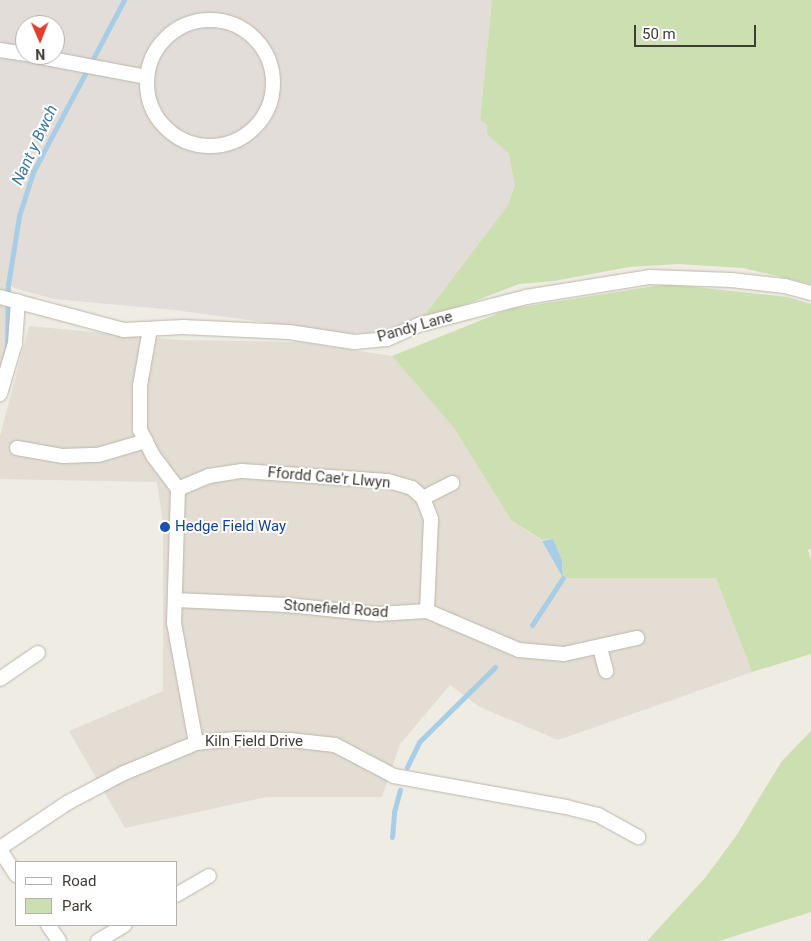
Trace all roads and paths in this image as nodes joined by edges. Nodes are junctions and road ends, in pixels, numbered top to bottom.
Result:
1 (0, 50) edge
2 (15, 52) edge
3 (65, 62) edge
4 (146, 77) junction
5 (811, 293) edge
6 (0, 298) edge
7 (18, 301) junction
8 (150, 329) junction
9 (0, 394) edge
10 (146, 441) junction
11 (17, 448) dead end
12 (452, 483) dead end
13 (178, 488) junction
14 (423, 498) junction
15 (175, 600) junction
16 (427, 611) junction
17 (636, 638) dead end
18 (600, 648) junction
19 (38, 653) dead end
20 (606, 671) dead end
21 (0, 679) edge
22 (196, 742) junction
23 (638, 838) dead end
24 (0, 849) edge
25 (15, 873) edge
26 (208, 876) dead end
27 (178, 894) edge
28 (49, 926) edge
29 (124, 926) edge
30 (59, 941) edge
31 (98, 941) edge

1 - 2 street
3 - 4 street
4 - 4 street
5 - 8 street, Pandy Lane
6 - 7 street, Pandy Lane
7 - 8 street, Pandy Lane
7 - 9 street
8 - 10 street
10 - 11 street
10 - 13 street
12 - 14 street
13 - 14 street, Ffordd Cae'r Llwyn
13 - 15 street
14 - 16 street
15 - 16 street, Stonefield Road
15 - 22 street
16 - 18 street, Stonefield Road
17 - 18 street, Stonefield Road
18 - 20 street
19 - 21 street
22 - 23 street, Kiln Field Drive
22 - 24 street, Kiln Field Drive
24 - 25 street
26 - 27 street
28 - 30 street
29 - 31 street

